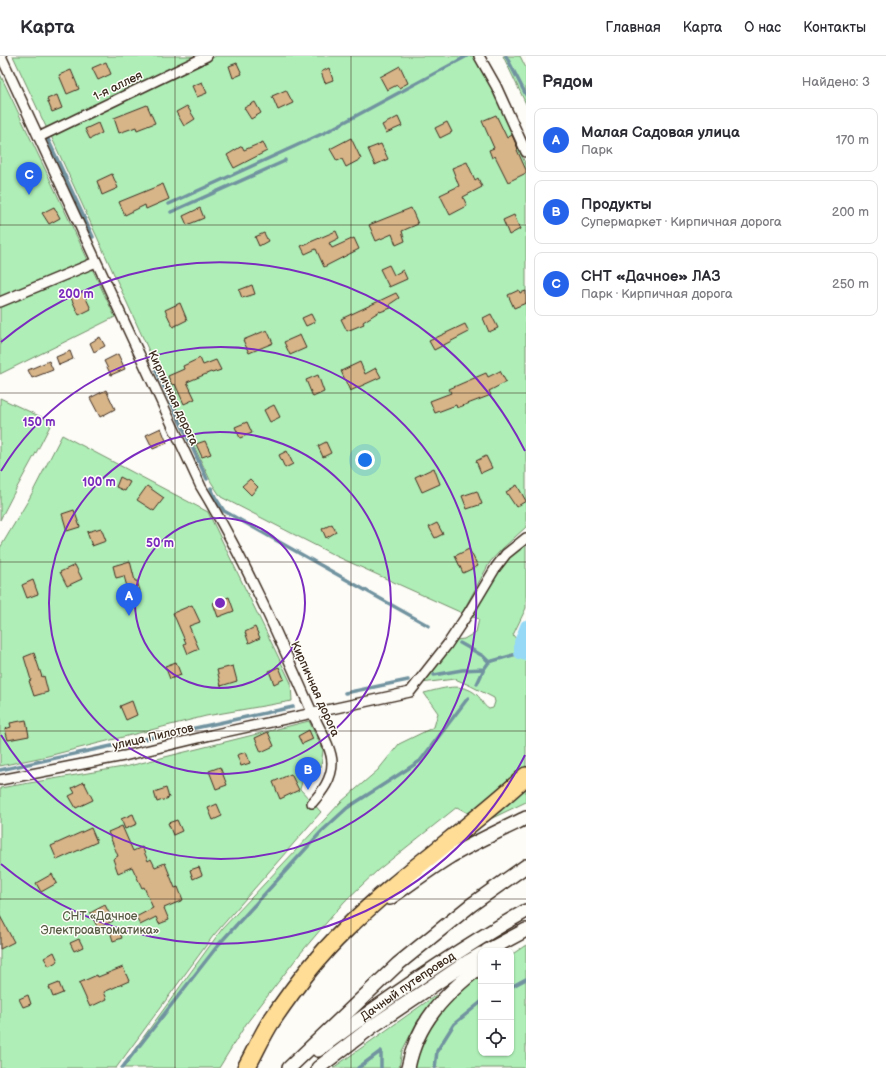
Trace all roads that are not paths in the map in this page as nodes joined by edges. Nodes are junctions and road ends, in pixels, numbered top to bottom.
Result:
1 (1, 56) edge
2 (207, 56) edge
3 (479, 56) edge
4 (39, 137) junction
5 (526, 152) edge
6 (96, 262) junction
7 (0, 302) edge
8 (526, 538) edge
9 (312, 713) junction
10 (526, 776) edge
11 (0, 780) edge
12 (312, 803) dead end
13 (526, 818) edge
14 (526, 866) edge
15 (526, 911) edge
16 (344, 931) junction
17 (524, 931) edge
18 (493, 948) edge
19 (504, 948) edge
20 (478, 956) edge
21 (478, 969) edge
22 (246, 1068) edge
23 (289, 1068) edge
24 (295, 1068) edge
25 (318, 1068) edge
26 (408, 1068) edge

1 - 4 street, Кирпичная дорога
2 - 4 street, 1-я аллея
3 - 5 street
4 - 6 street, Кирпичная дорога
6 - 7 street
6 - 9 street, Кирпичная дорога
8 - 9 street, улица Пилотов
9 - 11 street, улица Пилотов
9 - 12 street, Кирпичная дорога
10 - 16 highway
13 - 16 main road
14 - 23 main road
15 - 24 main road, Дачный путепровод
16 - 22 highway
17 - 18 main road
17 - 19 main road
20 - 25 main road, Дачный путепровод
21 - 26 main road

